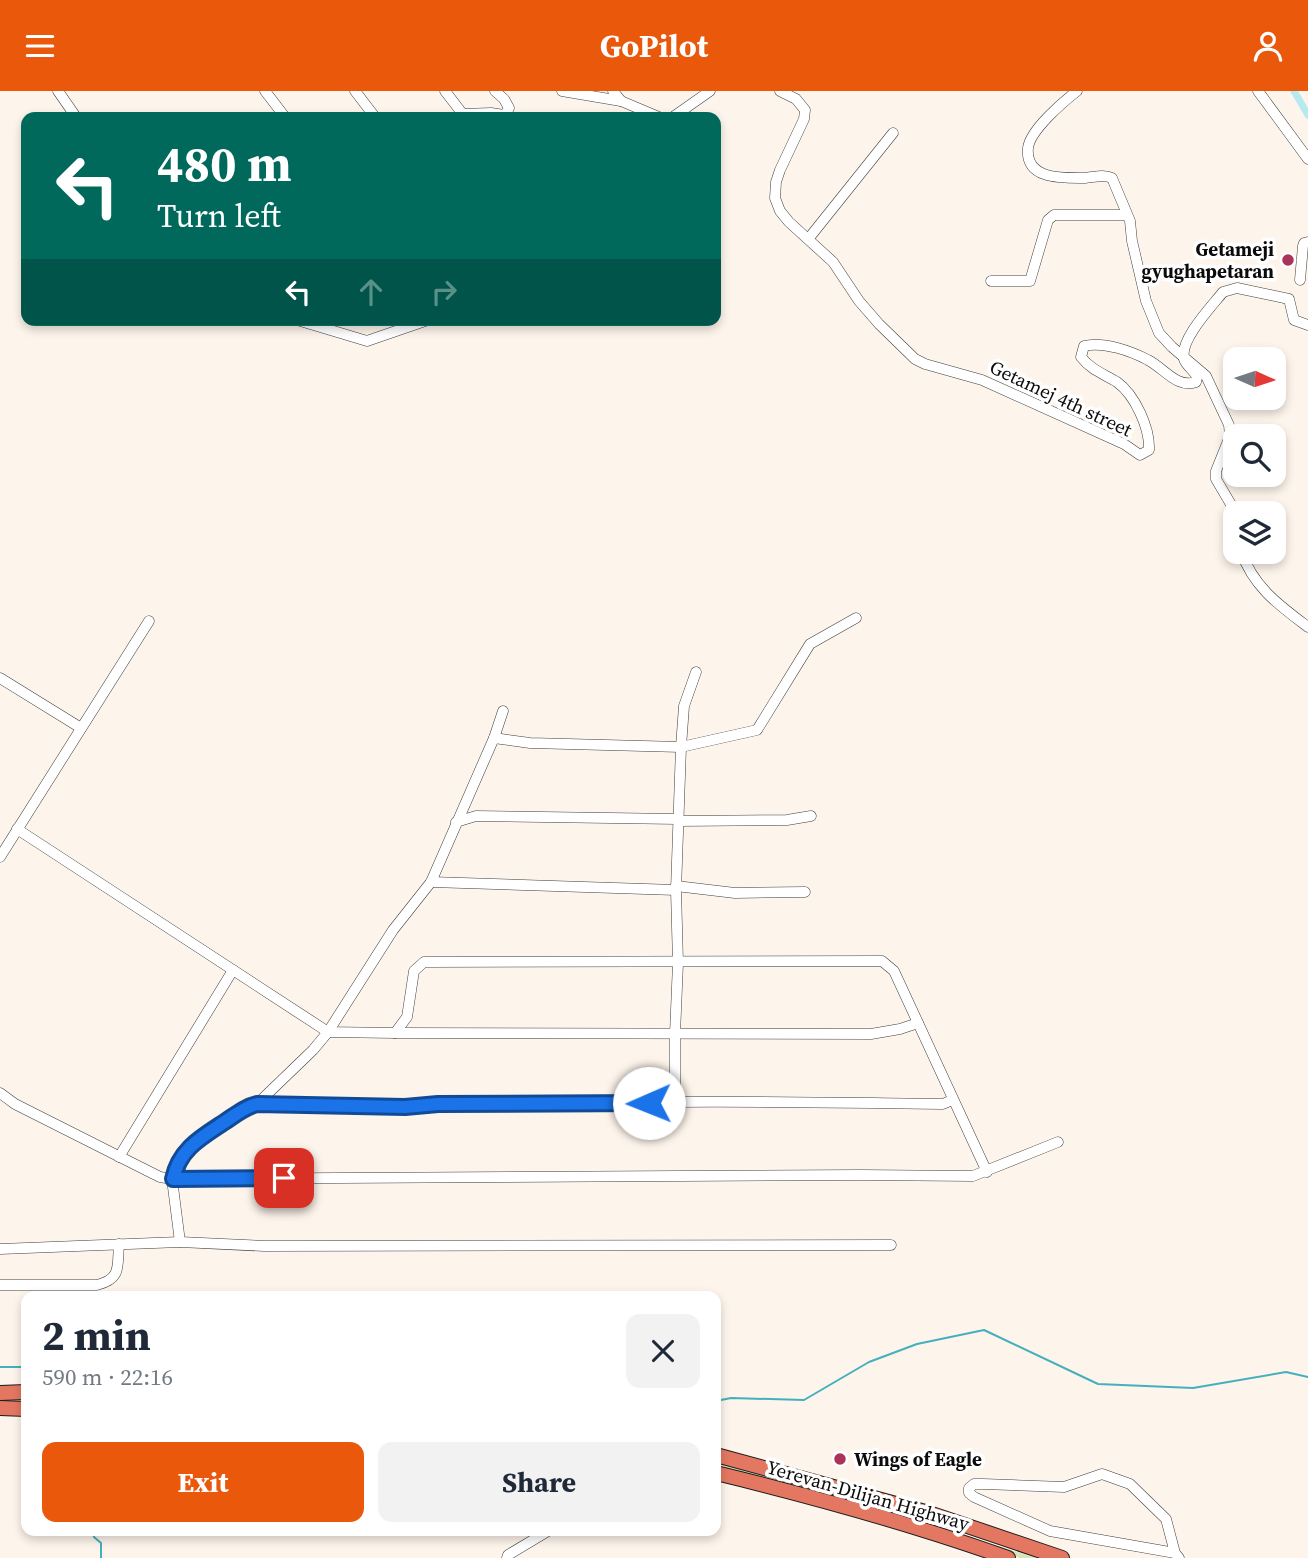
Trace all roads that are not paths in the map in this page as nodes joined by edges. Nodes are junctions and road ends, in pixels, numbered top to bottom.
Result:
1 (58, 91) edge
2 (265, 91) edge
3 (355, 91) edge
4 (445, 91) edge
5 (495, 91) edge
6 (562, 91) edge
7 (613, 91) edge
8 (710, 91) edge
9 (780, 91) edge
10 (1077, 91) edge
11 (1258, 91) edge
12 (621, 101) junction
13 (73, 112) edge
14 (281, 112) edge
15 (371, 112) edge
16 (461, 112) edge
17 (506, 112) edge
18 (647, 112) edge
19 (680, 112) edge
20 (893, 133) dead end
21 (1308, 159) edge
22 (1127, 215) junction
23 (808, 238) junction
24 (1308, 242) edge
25 (1300, 280) dead end
26 (991, 281) dead end
27 (1308, 325) edge
28 (317, 326) edge
29 (411, 326) edge
30 (1183, 357) junction
31 (1229, 501) edge
32 (1248, 564) edge
33 (856, 618) dead end
34 (149, 621) dead end
35 (1308, 627) edge
36 (696, 671) dead end
37 (0, 678) edge
38 (503, 711) dead end
39 (81, 728) junction
40 (494, 738) junction
41 (681, 747) junction
42 (811, 816) dead end
43 (678, 820) junction
44 (456, 823) junction
45 (17, 829) junction
46 (0, 857) edge
47 (431, 882) junction
48 (676, 888) junction
49 (805, 893) dead end
50 (678, 963) junction
51 (233, 969) junction
52 (918, 1023) junction
53 (328, 1032) junction
54 (395, 1033) junction
55 (674, 1034) junction
56 (0, 1093) edge
57 (952, 1100) junction
58 (675, 1102) junction
59 (257, 1104) junction
60 (1058, 1142) dead end
61 (120, 1157) junction
62 (987, 1172) junction
63 (173, 1179) junction
64 (180, 1242) junction
65 (119, 1244) junction
66 (891, 1245) dead end
67 (0, 1249) edge
68 (0, 1285) edge
69 (21, 1392) edge
70 (0, 1393) edge
71 (0, 1408) edge
72 (21, 1409) edge
73 (721, 1456) edge
74 (721, 1474) edge
75 (540, 1536) edge
76 (1177, 1555) edge
77 (507, 1558) edge
78 (1008, 1558) edge
79 (1062, 1558) edge

1 - 13 street
2 - 14 street
3 - 15 street
4 - 16 street
5 - 17 street
6 - 12 street
7 - 12 street
8 - 19 street
9 - 23 street, Getamej 4th street
10 - 22 street
11 - 21 street
12 - 18 street
20 - 23 street
22 - 26 street
22 - 30 street
23 - 30 street, Getamej 4th street
24 - 25 street
27 - 30 street
28 - 29 street
30 - 31 street
32 - 35 street
33 - 41 street
34 - 39 street
36 - 41 street
37 - 39 street
38 - 40 street
39 - 45 street
40 - 41 street
40 - 44 street
41 - 43 street
42 - 43 street
43 - 44 street
43 - 48 street
44 - 47 street
45 - 46 street
45 - 51 street
47 - 48 street
47 - 53 street
48 - 49 street
48 - 50 street
50 - 52 street
50 - 54 street
50 - 55 street
51 - 53 street
51 - 61 street
52 - 55 street
52 - 57 street
53 - 54 street
53 - 59 street
54 - 55 street
55 - 58 street
56 - 61 street
57 - 58 street
57 - 62 street
58 - 59 street
59 - 63 street
60 - 62 street
61 - 63 street
62 - 63 street
63 - 64 street
64 - 65 street
64 - 66 street
65 - 67 street
65 - 68 street
69 - 70 highway
71 - 72 highway
73 - 79 highway, Yerevan-Dilijan Highway
74 - 78 highway, Yerevan-Dilijan Highway
75 - 77 street
76 - 76 street

